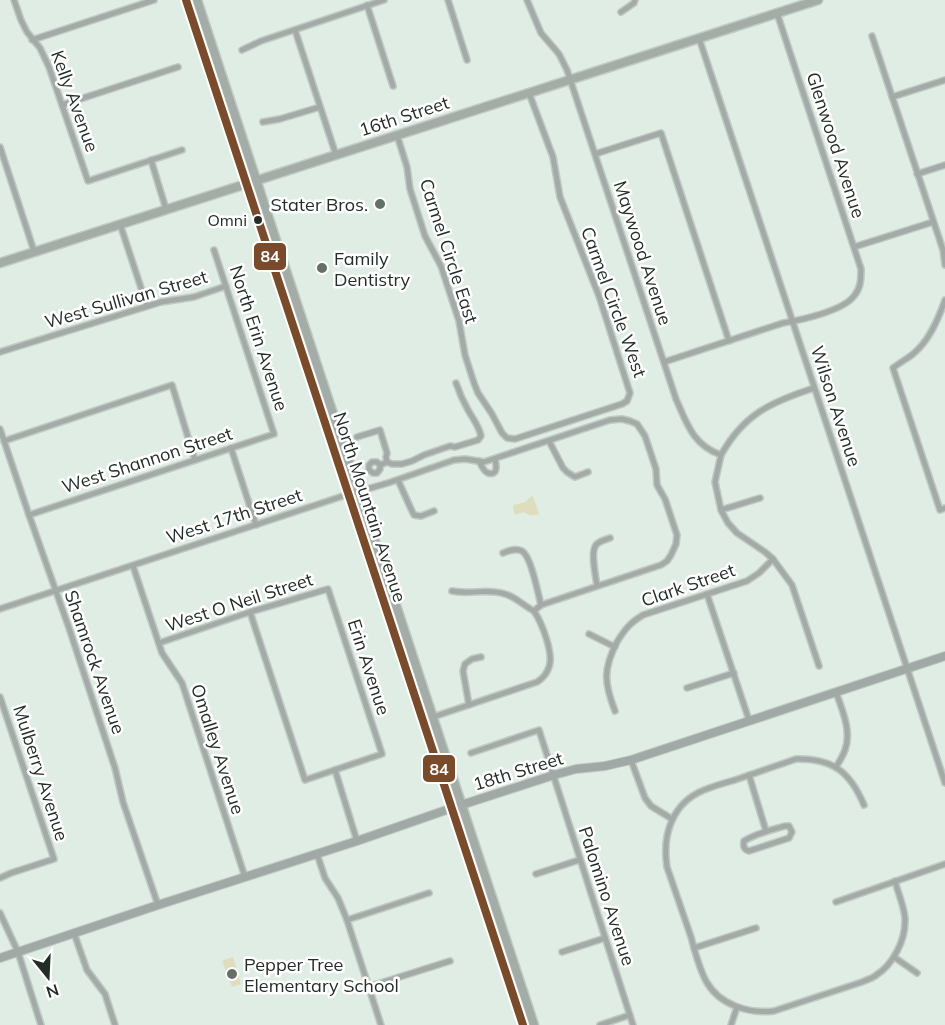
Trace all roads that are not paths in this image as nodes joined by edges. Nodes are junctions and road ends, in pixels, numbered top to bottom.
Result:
1 (14, 0) edge
2 (154, 0) edge
3 (186, 0) edge
4 (197, 0) edge
5 (384, 0) edge
6 (448, 0) edge
7 (527, 0) edge
8 (635, 0) edge
9 (818, 0) edge
10 (367, 5) junction
11 (621, 12) dead end
12 (777, 13) junction
13 (295, 30) junction
14 (872, 36) dead end
15 (699, 38) junction
16 (32, 40) junction
17 (243, 50) dead end
18 (467, 60) dead end
19 (178, 67) dead end
20 (570, 80) junction
21 (945, 80) edge
22 (393, 86) dead end
23 (530, 93) junction
24 (892, 97) junction
25 (62, 105) junction
26 (320, 107) junction
27 (263, 122) dead end
28 (397, 135) junction
29 (0, 147) edge
30 (182, 150) dead end
31 (595, 154) junction
32 (336, 155) junction
33 (151, 160) junction
34 (945, 165) edge
35 (917, 174) junction
36 (256, 180) junction
37 (246, 183) junction
38 (166, 209) junction
39 (933, 222) junction
40 (120, 224) junction
41 (854, 247) junction
42 (214, 250) dead end
43 (944, 250) edge
44 (34, 252) junction
45 (0, 262) edge
46 (945, 265) edge
47 (226, 286) junction
48 (945, 300) edge
49 (147, 306) junction
50 (793, 322) junction
51 (729, 341) junction
52 (311, 345) junction
53 (301, 347) junction
54 (0, 352) edge
55 (664, 363) junction
56 (456, 383) dead end
57 (814, 388) junction
58 (0, 429) edge
59 (274, 434) joint
60 (357, 437) dead end
61 (507, 438) joint
62 (4, 441) junction
63 (549, 441) junction
64 (231, 448) junction
65 (721, 455) junction
66 (495, 459) junction
67 (195, 460) junction
68 (479, 461) junction
69 (387, 462) junction
70 (380, 465) junction
71 (588, 472) dead end
72 (375, 473) junction
73 (398, 480) junction
74 (378, 486) junction
75 (358, 492) junction
76 (349, 495) junction
77 (760, 498) dead end
78 (942, 509) edge
79 (721, 510) junction
80 (434, 511) dead end
81 (28, 515) junction
82 (256, 525) junction
83 (610, 538) dead end
84 (503, 553) dead end
85 (773, 559) junction
86 (133, 566) junction
87 (597, 586) junction
88 (328, 589) joint
89 (55, 591) junction
90 (452, 591) dead end
91 (707, 594) junction
92 (541, 605) junction
93 (0, 609) edge
94 (534, 611) junction
95 (250, 612) junction
96 (589, 634) dead end
97 (159, 643) junction
98 (615, 647) junction
99 (945, 656) edge
100 (481, 657) dead end
101 (819, 666) dead end
102 (907, 669) junction
103 (734, 673) junction
104 (687, 688) dead end
105 (836, 693) junction
106 (0, 697) edge
107 (469, 705) junction
108 (615, 711) dead end
109 (433, 717) junction
110 (749, 720) junction
111 (471, 753) dead end
112 (631, 760) junction
113 (836, 767) junction
114 (335, 770) junction
115 (554, 775) junction
116 (749, 775) junction
117 (945, 783) edge
118 (461, 805) junction
119 (864, 806) dead end
120 (452, 808) junction
121 (672, 819) junction
122 (766, 831) junction
123 (357, 841) junction
124 (317, 854) junction
125 (579, 860) junction
126 (945, 864) edge
127 (536, 874) dead end
128 (245, 877) junction
129 (0, 879) edge
130 (895, 881) junction
131 (429, 893) dead end
132 (836, 902) dead end
133 (158, 905) junction
134 (0, 914) edge
135 (347, 920) junction
136 (756, 928) dead end
137 (74, 933) junction
138 (605, 938) junction
139 (694, 948) junction
140 (18, 952) junction
141 (562, 952) dead end
142 (894, 957) junction
143 (0, 958) edge
144 (450, 960) dead end
145 (917, 973) dead end
146 (368, 987) junction
147 (737, 1007) junction
148 (630, 1015) junction
149 (41, 1025) edge
150 (115, 1025) edge
151 (381, 1025) edge
152 (523, 1025) edge
153 (534, 1025) edge
154 (600, 1025) edge
155 (633, 1025) edge
156 (730, 1025) edge

1 - 16 street, Kelly Avenue
2 - 16 street
3 - 37 main road, North Mountain Avenue
4 - 36 main road, North Mountain Avenue
5 - 10 street
6 - 18 street
7 - 20 street, Maywood Avenue
8 - 11 street
9 - 12 main road, 16th Street
10 - 13 street
10 - 22 street
12 - 15 main road, 16th Street
12 - 41 street, Glenwood Avenue
13 - 17 street
13 - 26 street
14 - 24 street
15 - 20 main road, 16th Street
15 - 50 street, Wilson Avenue
16 - 25 street, Kelly Avenue
19 - 25 street
20 - 23 main road, 16th Street
20 - 31 street, Maywood Avenue
21 - 24 street
23 - 28 main road, 16th Street
23 - 61 street, Carmel Circle West
24 - 35 street
25 - 33 street, Kelly Avenue
26 - 27 street
26 - 32 street
28 - 32 main road, 16th Street
28 - 61 street, Carmel Circle East
29 - 44 street
30 - 33 street
31 - 51 street
31 - 55 street, Maywood Avenue
32 - 36 main road, 16th Street
33 - 38 street
34 - 35 street
35 - 39 street
36 - 37 main road, 16th Street
36 - 52 main road, North Mountain Avenue
37 - 38 main road, 16th Street
37 - 53 main road, North Mountain Avenue
38 - 40 main road, 16th Street
39 - 41 street
39 - 43 street
40 - 44 main road, 16th Street
40 - 49 street
41 - 50 street, Glenwood Avenue
42 - 47 street, North Erin Avenue
43 - 46 street
44 - 45 main road, 16th Street
47 - 49 street, West Sullivan Street
47 - 59 street, North Erin Avenue
48 - 78 street
49 - 54 street, West Sullivan Street
50 - 51 street
50 - 57 street, Wilson Avenue
51 - 55 street
52 - 53 main road
52 - 75 main road, North Mountain Avenue
53 - 76 main road, North Mountain Avenue
55 - 65 street, Maywood Avenue
56 - 69 street
57 - 65 street
57 - 102 street, Wilson Avenue
58 - 62 street, Shamrock Avenue
59 - 64 street, West Shannon Street
60 - 69 street
62 - 67 street
62 - 81 street, Shamrock Avenue
63 - 66 street, West 17th Street
63 - 71 street
63 - 87 street, West 17th Street
64 - 67 street, West Shannon Street
64 - 82 street
65 - 79 street
66 - 68 street, West 17th Street
66 - 68 street, West 17th Street
67 - 81 street, West Shannon Street
68 - 73 street, West 17th Street
69 - 70 street
70 - 72 street
70 - 72 street
72 - 74 street
73 - 74 street, West 17th Street
73 - 80 street
74 - 75 street, West 17th Street
75 - 76 street, West 17th Street
75 - 109 main road, North Mountain Avenue
76 - 82 street, West 17th Street
76 - 120 main road, North Mountain Avenue
77 - 79 street
79 - 85 street
81 - 89 street, Shamrock Avenue
82 - 86 street, West 17th Street
83 - 87 street
84 - 92 street
85 - 91 street, Clark Street
85 - 101 street
86 - 89 street, West 17th Street
86 - 97 street, Omalley Avenue
87 - 92 street, West 17th Street
88 - 95 street, West O Neil Street
88 - 114 street, Erin Avenue
89 - 93 street, West 17th Street
89 - 133 street, Shamrock Avenue
90 - 94 street
91 - 98 street, Clark Street
91 - 103 street
92 - 94 street
94 - 107 street
95 - 97 street, West O Neil Street
95 - 114 street
96 - 98 street
97 - 128 street, Omalley Avenue
98 - 108 street, Clark Street
99 - 102 main road, 18th Street
100 - 107 street
102 - 105 main road, 18th Street
102 - 117 street, Wilson Avenue
103 - 104 street
103 - 110 street
105 - 110 main road, 18th Street
105 - 113 street
106 - 129 street, Mulberry Avenue
107 - 109 street
109 - 118 main road, North Mountain Avenue
110 - 112 main road, 18th Street
111 - 115 street, Palomino Avenue
112 - 115 main road, 18th Street
112 - 121 street
113 - 116 street
113 - 119 street
114 - 123 street
115 - 118 main road, 18th Street
115 - 125 street, Palomino Avenue
116 - 121 street
116 - 122 street
118 - 120 main road, 18th Street
118 - 153 main road, North Mountain Avenue
120 - 123 main road, 18th Street
120 - 152 main road, North Mountain Avenue
121 - 139 street
122 - 122 street
123 - 124 main road, 18th Street
124 - 128 main road, 18th Street
124 - 135 street
125 - 127 street
125 - 138 street, Palomino Avenue
126 - 130 street
128 - 133 main road, 18th Street
130 - 132 street
130 - 142 street
131 - 135 street
133 - 137 main road, 18th Street
134 - 140 street
135 - 146 street
136 - 139 street
137 - 140 main road, 18th Street
137 - 150 street
138 - 141 street
138 - 148 street, Palomino Avenue
139 - 147 street
140 - 143 main road, 18th Street
140 - 149 street
142 - 145 street
142 - 147 street
144 - 146 street
146 - 151 street
147 - 156 street
148 - 154 street
148 - 155 street, Palomino Avenue

